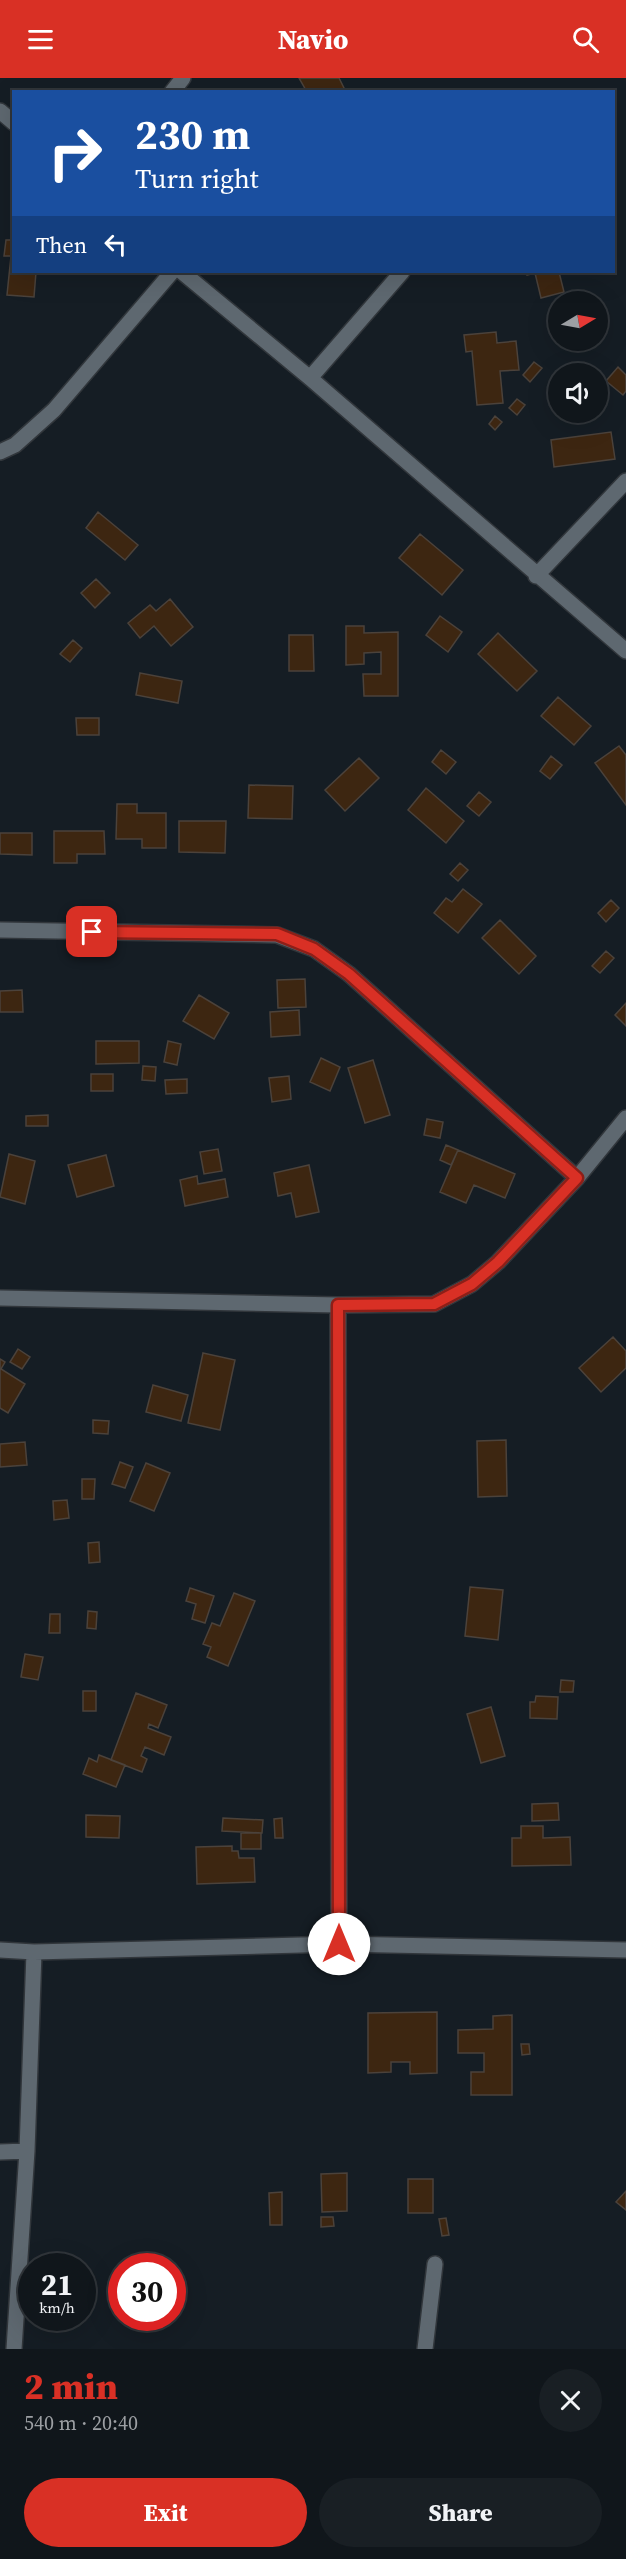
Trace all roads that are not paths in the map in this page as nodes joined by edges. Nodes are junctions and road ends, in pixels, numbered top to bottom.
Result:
1 (183, 78) edge
2 (174, 90) edge
3 (0, 111) edge
4 (12, 121) edge
5 (171, 273) edge
6 (183, 273) edge
7 (401, 273) edge
8 (310, 378) junction
9 (0, 452) edge
10 (626, 481) edge
11 (536, 576) junction
12 (626, 651) edge
13 (0, 930) edge
14 (626, 1118) edge
15 (577, 1178) junction
16 (0, 1298) edge
17 (338, 1305) junction
18 (339, 1944) junction
19 (0, 1950) edge
20 (626, 1950) edge
21 (34, 1952) junction
22 (27, 2151) junction
23 (0, 2152) edge
24 (435, 2264) dead end
25 (14, 2349) edge
26 (425, 2349) edge

1 - 2 street
3 - 4 street
5 - 9 street
6 - 8 street
7 - 8 street
8 - 11 street
10 - 11 street
11 - 12 street
13 - 15 street
14 - 15 street
15 - 17 street
16 - 17 street
17 - 18 street
18 - 20 street
18 - 21 street
19 - 21 street
21 - 22 street
22 - 23 street
22 - 25 street
24 - 26 street

